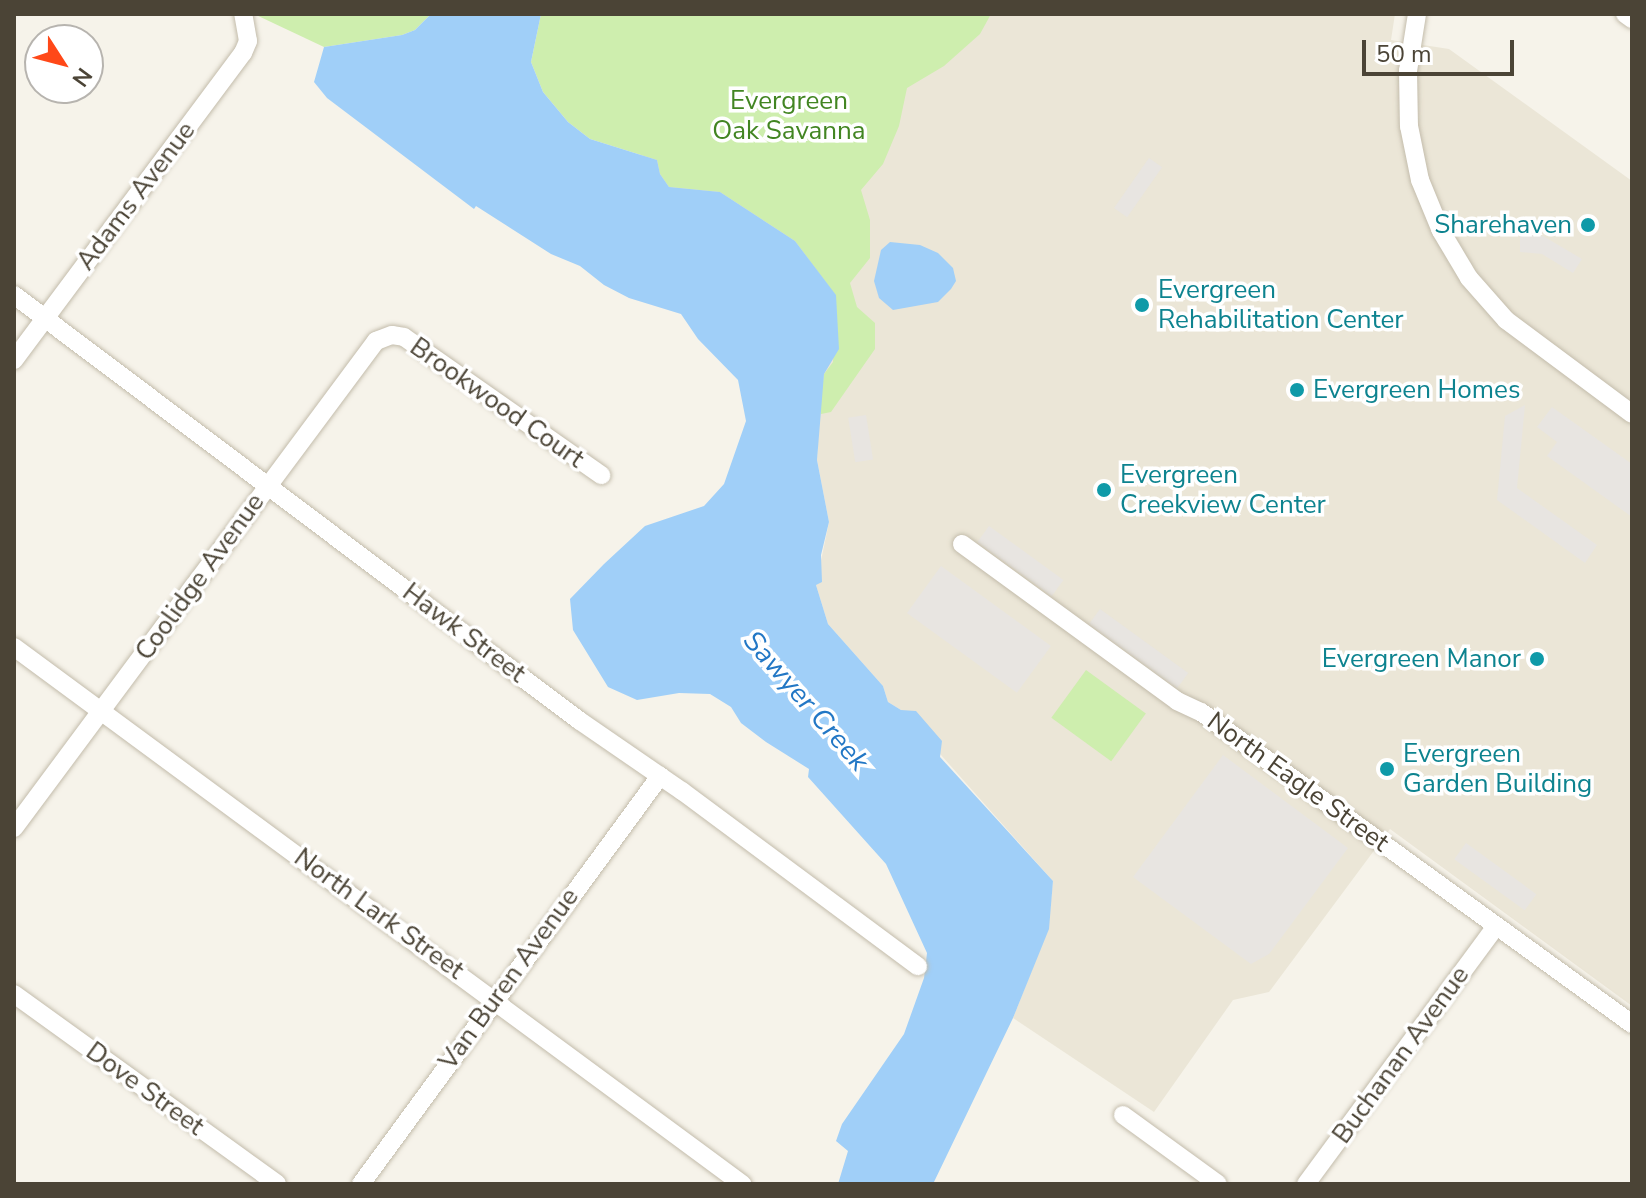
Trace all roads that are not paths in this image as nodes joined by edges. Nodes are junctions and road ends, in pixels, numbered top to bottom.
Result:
1 (1417, 14) edge
2 (1625, 14) edge
3 (1632, 19) edge
4 (245, 20) edge
5 (14, 295) edge
6 (45, 318) junction
7 (392, 335) joint
8 (14, 360) edge
9 (1632, 414) edge
10 (601, 475) dead end
11 (269, 484) junction
12 (962, 544) dead end
13 (14, 647) edge
14 (102, 711) junction
15 (660, 776) junction
16 (14, 828) edge
17 (1496, 926) junction
18 (918, 966) dead end
19 (14, 994) edge
20 (494, 998) junction
21 (1632, 1024) edge
22 (1123, 1115) dead end
23 (277, 1184) edge
24 (361, 1184) edge
25 (742, 1184) edge
26 (1218, 1184) edge
27 (1306, 1184) edge

1 - 9 street
2 - 3 street
4 - 6 street, Adams Avenue
5 - 6 street, Hawk Street
6 - 8 street, Adams Avenue
6 - 11 street, Hawk Street
7 - 10 street, Brookwood Court
7 - 11 street, Coolidge Avenue
11 - 14 street, Coolidge Avenue
11 - 15 street, Hawk Street
12 - 17 street, North Eagle Street
13 - 14 street, North Lark Street
14 - 16 street, Coolidge Avenue
14 - 20 street, North Lark Street
15 - 18 street, Hawk Street
15 - 20 street, Van Buren Avenue
17 - 21 street, North Eagle Street
17 - 27 street, Buchanan Avenue
19 - 23 street, Dove Street
20 - 24 street, Van Buren Avenue
20 - 25 street, North Lark Street
22 - 26 street

